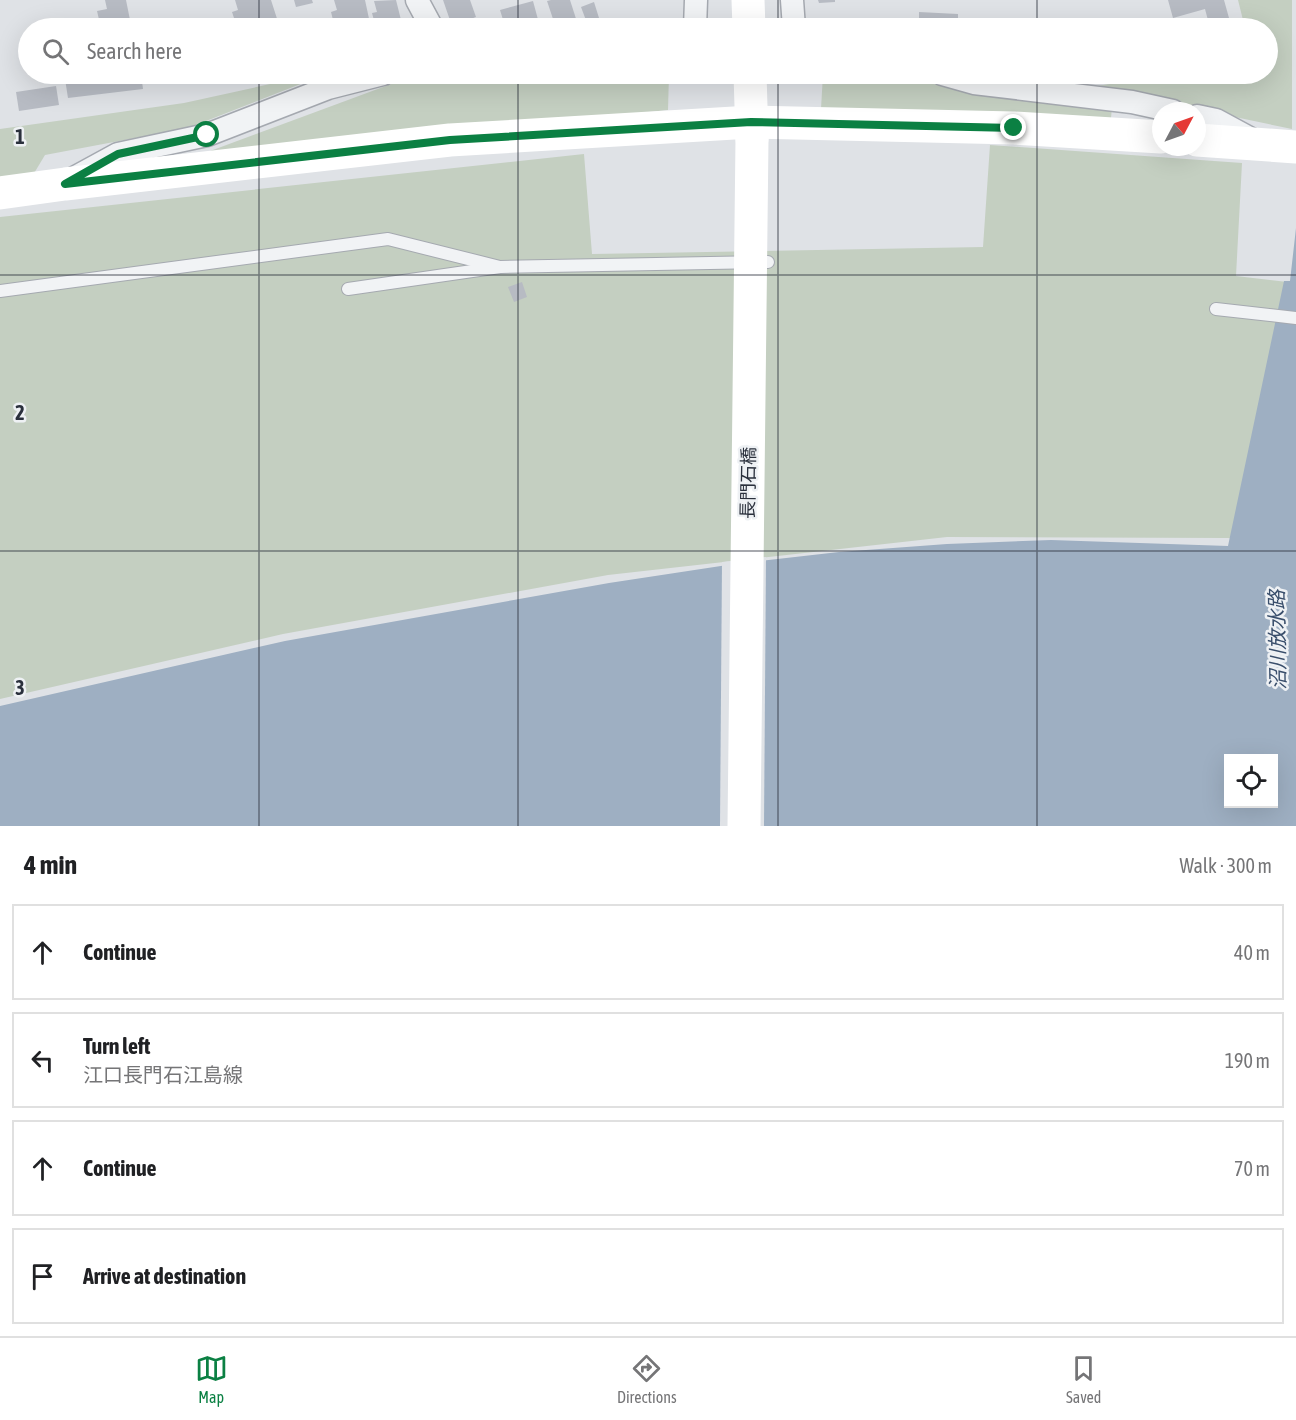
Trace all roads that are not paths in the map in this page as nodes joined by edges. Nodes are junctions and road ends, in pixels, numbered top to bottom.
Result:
1 (417, 0) edge
2 (696, 0) edge
3 (748, 0) edge
4 (792, 0) edge
5 (427, 18) edge
6 (695, 18) edge
7 (749, 18) edge
8 (793, 18) edge
9 (344, 84) edge
10 (750, 84) edge
11 (982, 84) edge
12 (1152, 106) edge
13 (1206, 118) edge
14 (751, 130) junction
15 (1152, 136) edge
16 (1206, 141) edge
17 (1283, 146) edge
18 (65, 184) junction
19 (0, 193) edge
20 (768, 262) dead end
21 (500, 267) junction
22 (348, 289) dead end
23 (0, 291) edge
24 (1216, 309) dead end
25 (1296, 318) edge
26 (744, 826) edge

1 - 5 street
2 - 6 street
3 - 7 street
4 - 8 street
9 - 18 street
10 - 14 street, 長門石橋
11 - 12 street
13 - 17 street
14 - 15 street
14 - 18 street
14 - 26 street, 長門石橋, bridge
16 - 17 street
18 - 19 street
20 - 21 lane
21 - 22 lane
21 - 23 lane
24 - 25 lane

